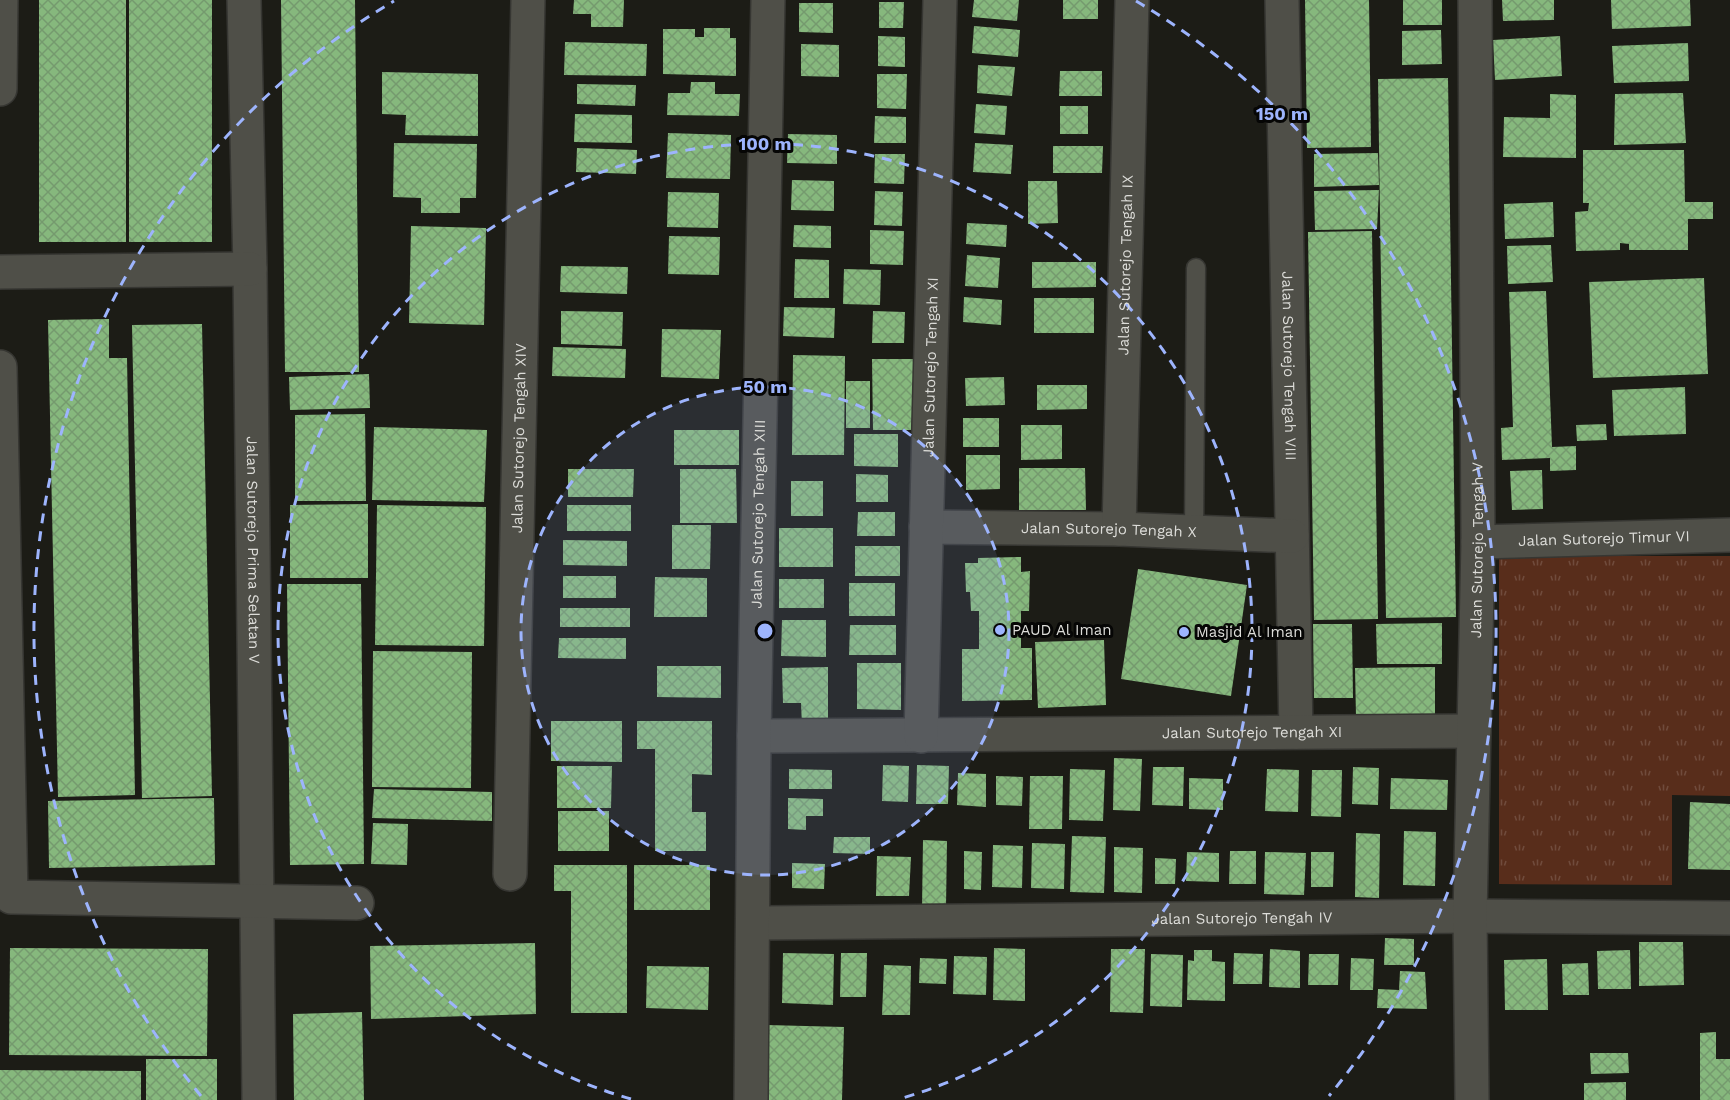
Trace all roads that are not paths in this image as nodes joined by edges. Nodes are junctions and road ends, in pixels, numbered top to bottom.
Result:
1 (1, 0) edge
2 (244, 0) edge
3 (528, 0) edge
4 (768, 0) edge
5 (940, 0) edge
6 (1132, 0) edge
7 (1282, 0) edge
8 (1474, 0) edge
9 (0, 89) edge
10 (1196, 268) dead end
11 (250, 269) junction
12 (0, 272) edge
13 (0, 367) edge
14 (926, 527) junction
15 (1119, 529) junction
16 (1194, 532) junction
17 (1730, 535) edge
18 (1293, 536) junction
19 (1478, 542) junction
20 (1474, 731) junction
21 (1296, 732) junction
22 (754, 736) junction
23 (921, 736) junction
24 (510, 874) dead end
25 (5, 897) edge
26 (256, 903) junction
27 (357, 903) dead end
28 (1470, 916) junction
29 (1730, 918) edge
30 (753, 923) junction
31 (259, 1100) edge
32 (752, 1100) edge
33 (1472, 1100) edge

1 - 9 street
2 - 11 street, Jalan Sutorejo Prima Selatan V
3 - 24 street, Jalan Sutorejo Tengah XIV
4 - 22 street, Jalan Sutorejo Tengah XIII
5 - 14 street, Jalan Sutorejo Tengah XI
6 - 15 street, Jalan Sutorejo Tengah IX
7 - 18 street, Jalan Sutorejo Tengah VIII
8 - 19 street, Jalan Sutorejo Tengah V
10 - 16 lane
11 - 12 street
11 - 26 street, Jalan Sutorejo Prima Selatan V
13 - 25 street
14 - 15 street, Jalan Sutorejo Tengah X
14 - 23 street, Jalan Sutorejo Tengah XI
15 - 16 street, Jalan Sutorejo Tengah X
16 - 18 street, Jalan Sutorejo Tengah X
17 - 19 street, Jalan Sutorejo Timur VI
18 - 21 street, Jalan Sutorejo Tengah VIII
19 - 20 street, Jalan Sutorejo Tengah V
20 - 21 street, Jalan Sutorejo Tengah XI
20 - 28 street, Jalan Sutorejo Tengah V
21 - 23 street, Jalan Sutorejo Tengah XI
22 - 23 street, Jalan Sutorejo Tengah XI
22 - 30 street, Jalan Sutorejo Tengah XIII
25 - 26 street
26 - 27 street
26 - 31 street, Jalan Sutorejo Prima Selatan V
28 - 29 street, Jalan Sutorejo Tengah IV
28 - 30 street, Jalan Sutorejo Tengah IV
28 - 33 street, Jalan Sutorejo Tengah V
30 - 32 street, Jalan Sutorejo Tengah XIII

